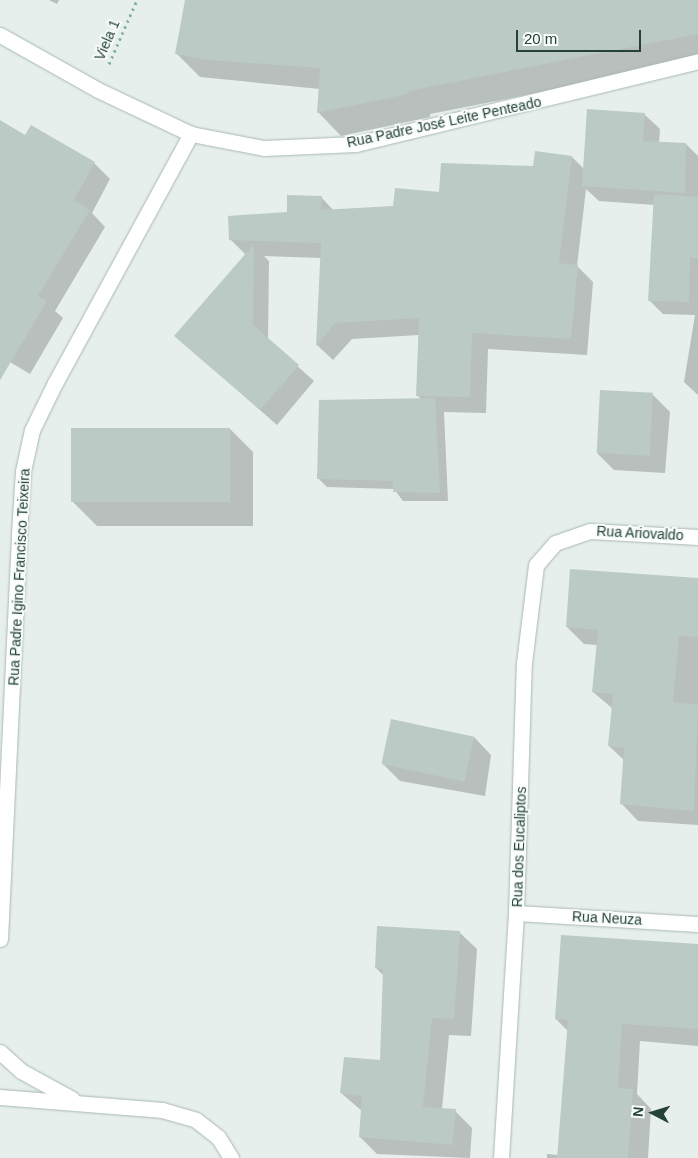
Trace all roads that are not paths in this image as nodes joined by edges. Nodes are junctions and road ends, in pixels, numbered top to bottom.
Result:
1 (0, 35) edge
2 (698, 61) edge
3 (191, 134) junction
4 (698, 537) edge
5 (555, 543) joint
6 (516, 913) junction
7 (698, 924) edge
8 (0, 940) edge
9 (0, 1052) edge
10 (0, 1097) edge
11 (78, 1102) junction
12 (231, 1158) edge
13 (501, 1158) edge

1 - 3 street, Rua Padre José Leite Penteado
2 - 3 street, Rua Padre José Leite Penteado
3 - 8 street, Rua Padre Igino Francisco Teixeira
4 - 5 street, Rua Ariovaldo
5 - 6 street, Rua dos Eucaliptos
6 - 7 street, Rua Neuza
6 - 13 street, Rua dos Eucaliptos
9 - 11 street
10 - 11 street
11 - 12 street

